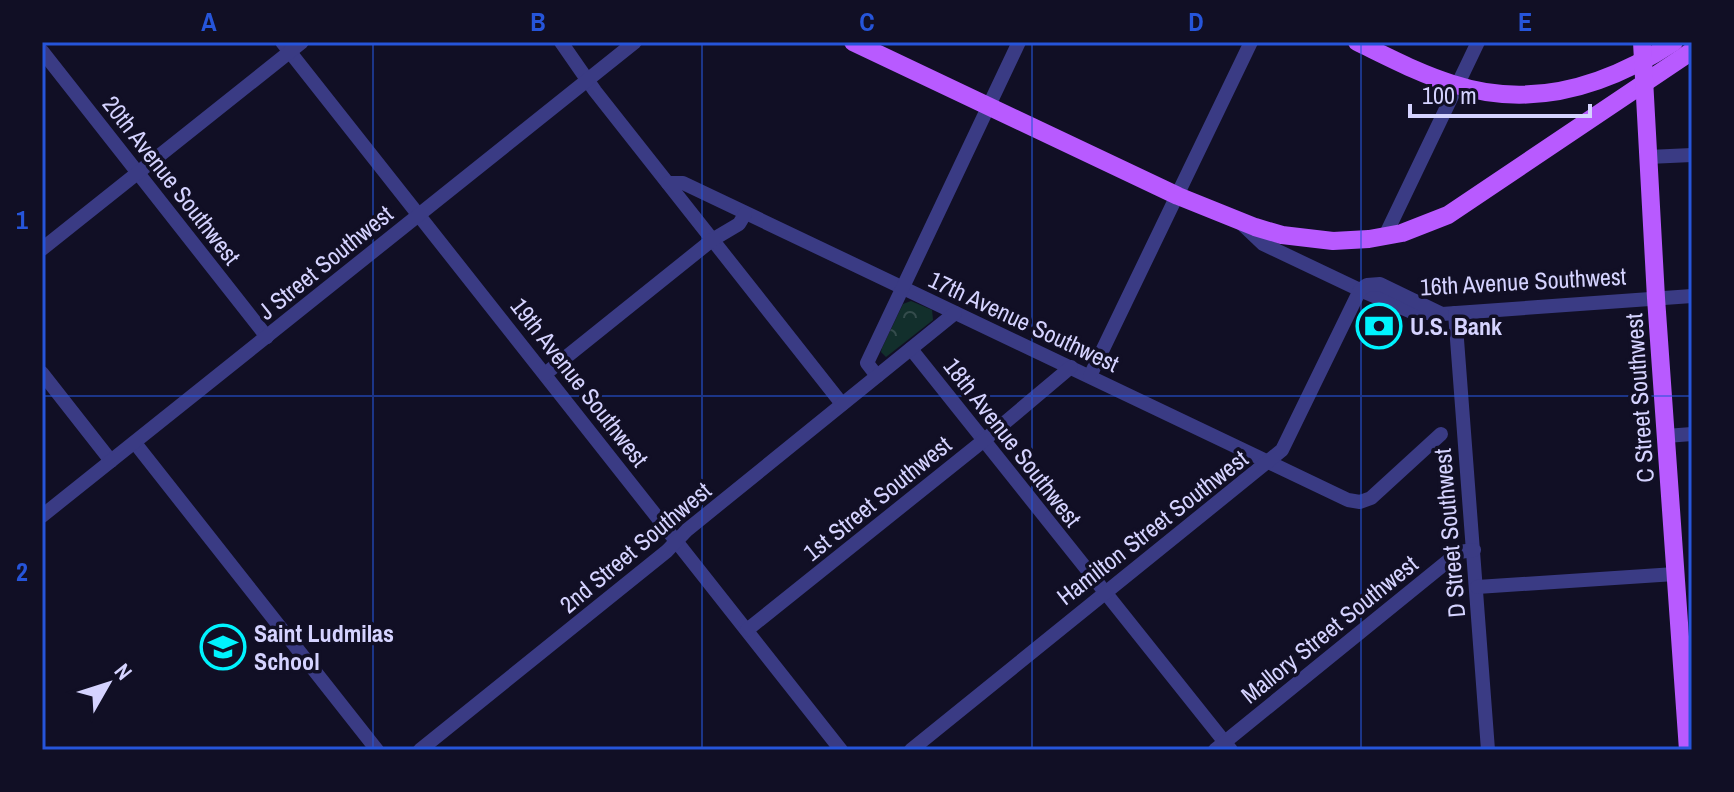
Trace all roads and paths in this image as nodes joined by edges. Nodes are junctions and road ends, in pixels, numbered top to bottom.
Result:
1 (302, 42) edge
2 (561, 42) edge
3 (635, 42) edge
4 (853, 42) edge
5 (1019, 42) edge
6 (1251, 42) edge
7 (1357, 42) edge
8 (1478, 42) edge
9 (1642, 42) edge
10 (1674, 42) edge
11 (286, 47) edge
12 (42, 51) edge
13 (1692, 51) edge
14 (1643, 61) junction
15 (588, 80) junction
16 (1644, 83) junction
17 (1457, 86) junction
18 (989, 105) junction
19 (1692, 155) edge
20 (1648, 157) junction
21 (138, 173) junction
22 (668, 183) junction
23 (1178, 196) junction
24 (745, 214) junction
25 (419, 215) junction
26 (1236, 220) junction
27 (1385, 236) junction
28 (712, 240) junction
29 (42, 249) edge
30 (903, 288) junction
31 (1360, 290) junction
32 (1692, 296) edge
33 (1656, 298) junction
34 (955, 313) junction
35 (1449, 314) junction
36 (267, 337) junction
37 (911, 349) junction
38 (1071, 367) junction
39 (42, 373) edge
40 (545, 374) junction
41 (877, 376) junction
42 (1090, 376) junction
43 (842, 404) junction
44 (1441, 434) dead end
45 (1692, 434) edge
46 (1666, 436) junction
47 (983, 441) junction
48 (135, 443) junction
49 (111, 461) junction
50 (1270, 462) junction
51 (42, 516) edge
52 (677, 541) junction
53 (1474, 550) junction
54 (1675, 574) junction
55 (1477, 587) junction
56 (1104, 593) junction
57 (747, 630) junction
58 (1223, 747) edge
59 (377, 750) edge
60 (420, 750) edge
61 (841, 750) edge
62 (911, 750) edge
63 (1488, 750) edge
64 (1688, 750) edge

1 - 11 street
2 - 15 street
3 - 15 street, J Street Southwest
4 - 18 main road
5 - 18 street
6 - 23 street
7 - 17 main road
8 - 17 street
9 - 14 main road, C Street Southwest
10 - 14 main road
11 - 21 street
11 - 25 street, 19th Avenue Southwest
12 - 21 street, 20th Avenue Southwest
13 - 16 main road
14 - 16 main road, C Street Southwest
14 - 17 main road
15 - 22 street
15 - 25 street, J Street Southwest
16 - 20 main road, C Street Southwest
16 - 27 main road
17 - 27 street
18 - 23 main road
18 - 30 street
19 - 20 street
20 - 33 main road, C Street Southwest
21 - 29 street
21 - 36 street, 20th Avenue Southwest
22 - 24 street, 17th Avenue Southwest
22 - 28 street
23 - 26 main road
23 - 42 street
24 - 28 street
24 - 30 street, 17th Avenue Southwest
25 - 36 street, J Street Southwest
25 - 40 street, 19th Avenue Southwest
26 - 27 main road
26 - 31 street, 16th Avenue Southwest
28 - 40 street
28 - 43 street
30 - 34 street, 17th Avenue Southwest
30 - 41 street
31 - 35 street, 16th Avenue Southwest
31 - 50 street, Hamilton Street Southwest
32 - 33 street, 16th Avenue Southwest
33 - 35 street, 16th Avenue Southwest
33 - 46 main road, C Street Southwest
34 - 37 street, 2nd Street Southwest
34 - 38 street, 17th Avenue Southwest
35 - 53 street, D Street Southwest
36 - 48 street, J Street Southwest
37 - 41 street, 2nd Street Southwest
37 - 47 street, 18th Avenue Southwest
38 - 42 street, 17th Avenue Southwest
38 - 47 street, 1st Street Southwest
39 - 49 street
40 - 52 street, 19th Avenue Southwest
41 - 43 street, 2nd Street Southwest
42 - 50 street, 17th Avenue Southwest
43 - 52 street, 2nd Street Southwest
44 - 50 street, 17th Avenue Southwest
45 - 46 street
46 - 54 main road, C Street Southwest
47 - 56 street, 18th Avenue Southwest
47 - 57 street, 1st Street Southwest
48 - 49 street, J Street Southwest
48 - 59 street
49 - 51 street, J Street Southwest
50 - 56 street, Hamilton Street Southwest
52 - 57 street, 19th Avenue Southwest
52 - 60 street, 2nd Street Southwest
53 - 55 street, D Street Southwest
53 - 58 street, Mallory Street Southwest
54 - 55 street
54 - 64 main road, C Street Southwest
55 - 63 street, D Street Southwest
56 - 58 street, 18th Avenue Southwest
56 - 62 street, Hamilton Street Southwest
57 - 61 street, 19th Avenue Southwest

